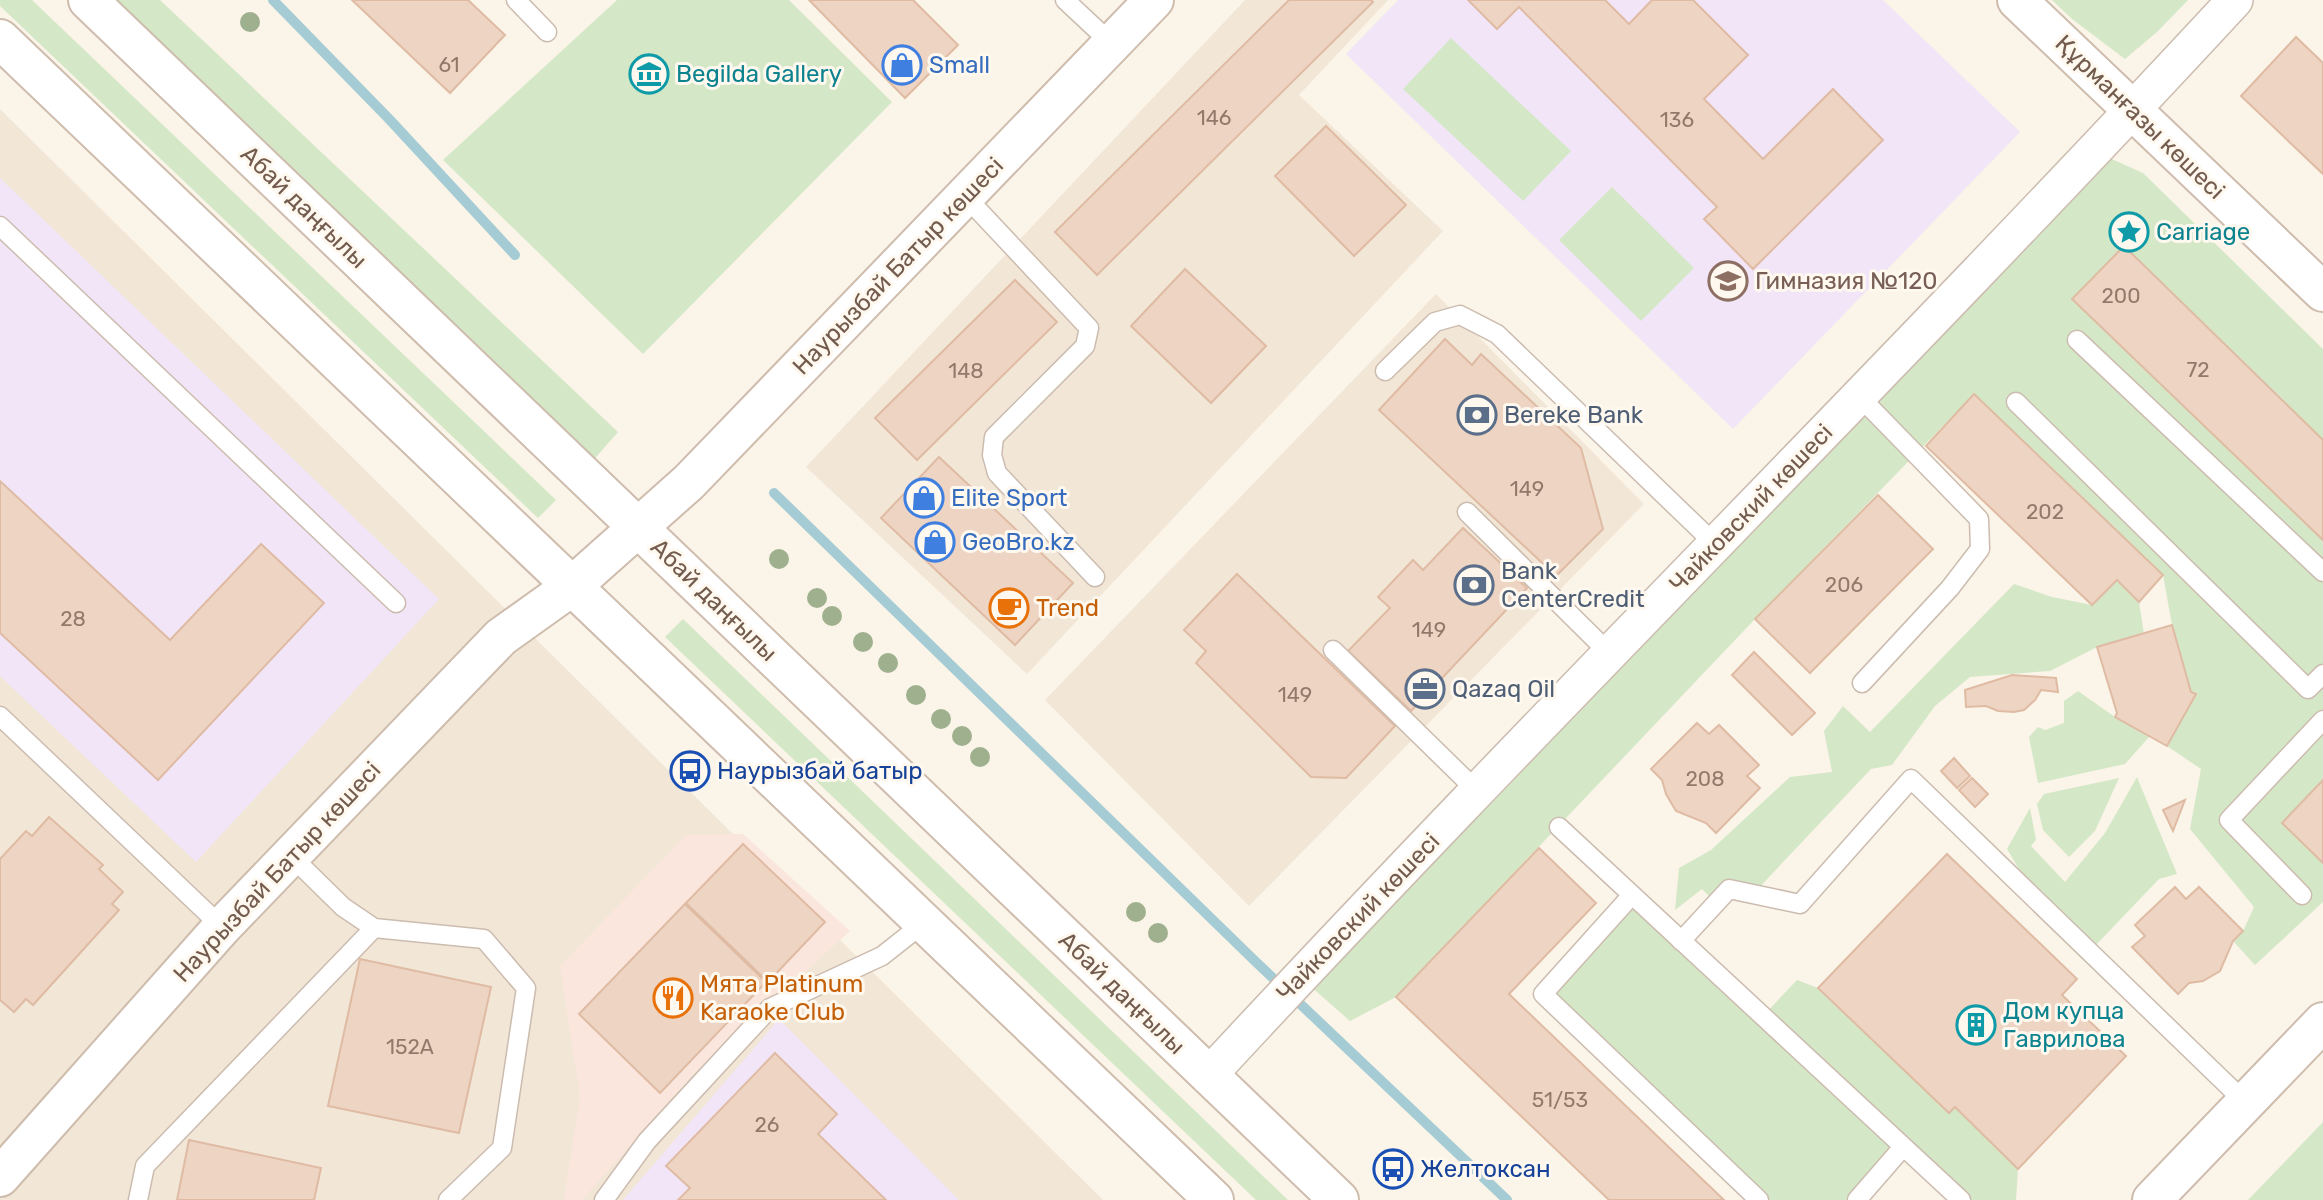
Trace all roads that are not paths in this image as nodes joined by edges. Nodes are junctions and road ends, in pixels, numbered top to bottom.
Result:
1 (88, 0) edge
2 (516, 0) edge
3 (1065, 0) edge
4 (1154, 0) edge
5 (2017, 0) edge
6 (2235, 0) edge
7 (548, 32) dead end
8 (0, 39) edge
9 (1112, 44) junction
10 (2133, 111) junction
11 (965, 197) junction
12 (0, 226) edge
13 (2323, 292) edge
14 (2077, 340) dead end
15 (1385, 371) dead end
16 (1859, 396) junction
17 (2016, 401) dead end
18 (1467, 512) dead end
19 (638, 527) junction
20 (1716, 545) junction
21 (2323, 572) edge
22 (1095, 577) dead end
23 (572, 587) junction
24 (396, 603) dead end
25 (1333, 650) dead end
26 (1609, 653) junction
27 (2323, 674) edge
28 (1862, 683) dead end
29 (0, 716) edge
30 (2323, 720) edge
31 (1478, 792) junction
32 (1559, 827) dead end
33 (290, 855) junction
34 (2302, 895) dead end
35 (1632, 896) junction
36 (925, 922) junction
37 (222, 927) junction
38 (374, 928) junction
39 (1681, 941) junction
40 (2323, 1022) edge
41 (1208, 1076) junction
42 (2246, 1103) junction
43 (1903, 1147) junction
44 (0, 1177) edge
45 (138, 1200) edge
46 (448, 1200) edge
47 (604, 1200) edge
48 (1214, 1200) edge
49 (1339, 1200) edge
50 (1759, 1200) edge
51 (1857, 1200) edge
52 (1961, 1200) edge
53 (2152, 1200) edge

1 - 19 main road, Абай даңғылы
2 - 7 lane
3 - 9 lane
4 - 9 main road, Наурызбай Батыр көшесі
5 - 10 main road, Құрманғазы көшесі
6 - 10 street, Чайковский көшесі
8 - 23 main road
9 - 11 main road, Наурызбай Батыр көшесі
10 - 13 main road, Құрманғазы көшесі
10 - 16 street, Чайковский көшесі
11 - 19 main road, Наурызбай Батыр көшесі
11 - 22 lane
12 - 24 lane
14 - 21 lane
15 - 20 lane
16 - 20 street, Чайковский көшесі
16 - 28 lane
17 - 27 lane
18 - 26 lane
19 - 23 main road
19 - 41 main road, Абай даңғылы
20 - 26 street, Чайковский көшесі
23 - 33 main road, Наурызбай Батыр көшесі
23 - 36 main road
25 - 31 lane
26 - 31 street, Чайковский көшесі
29 - 37 lane
30 - 34 lane
31 - 41 street, Чайковский көшесі
32 - 35 lane
33 - 37 main road, Наурызбай Батыр көшесі
33 - 38 lane
35 - 39 lane
35 - 50 lane
36 - 47 lane
36 - 48 main road
37 - 44 main road, Наурызбай Батыр көшесі
38 - 45 lane
38 - 46 lane
39 - 42 lane
39 - 43 lane
40 - 42 main road
41 - 49 main road, Абай даңғылы
42 - 53 main road
43 - 51 lane
43 - 52 lane

